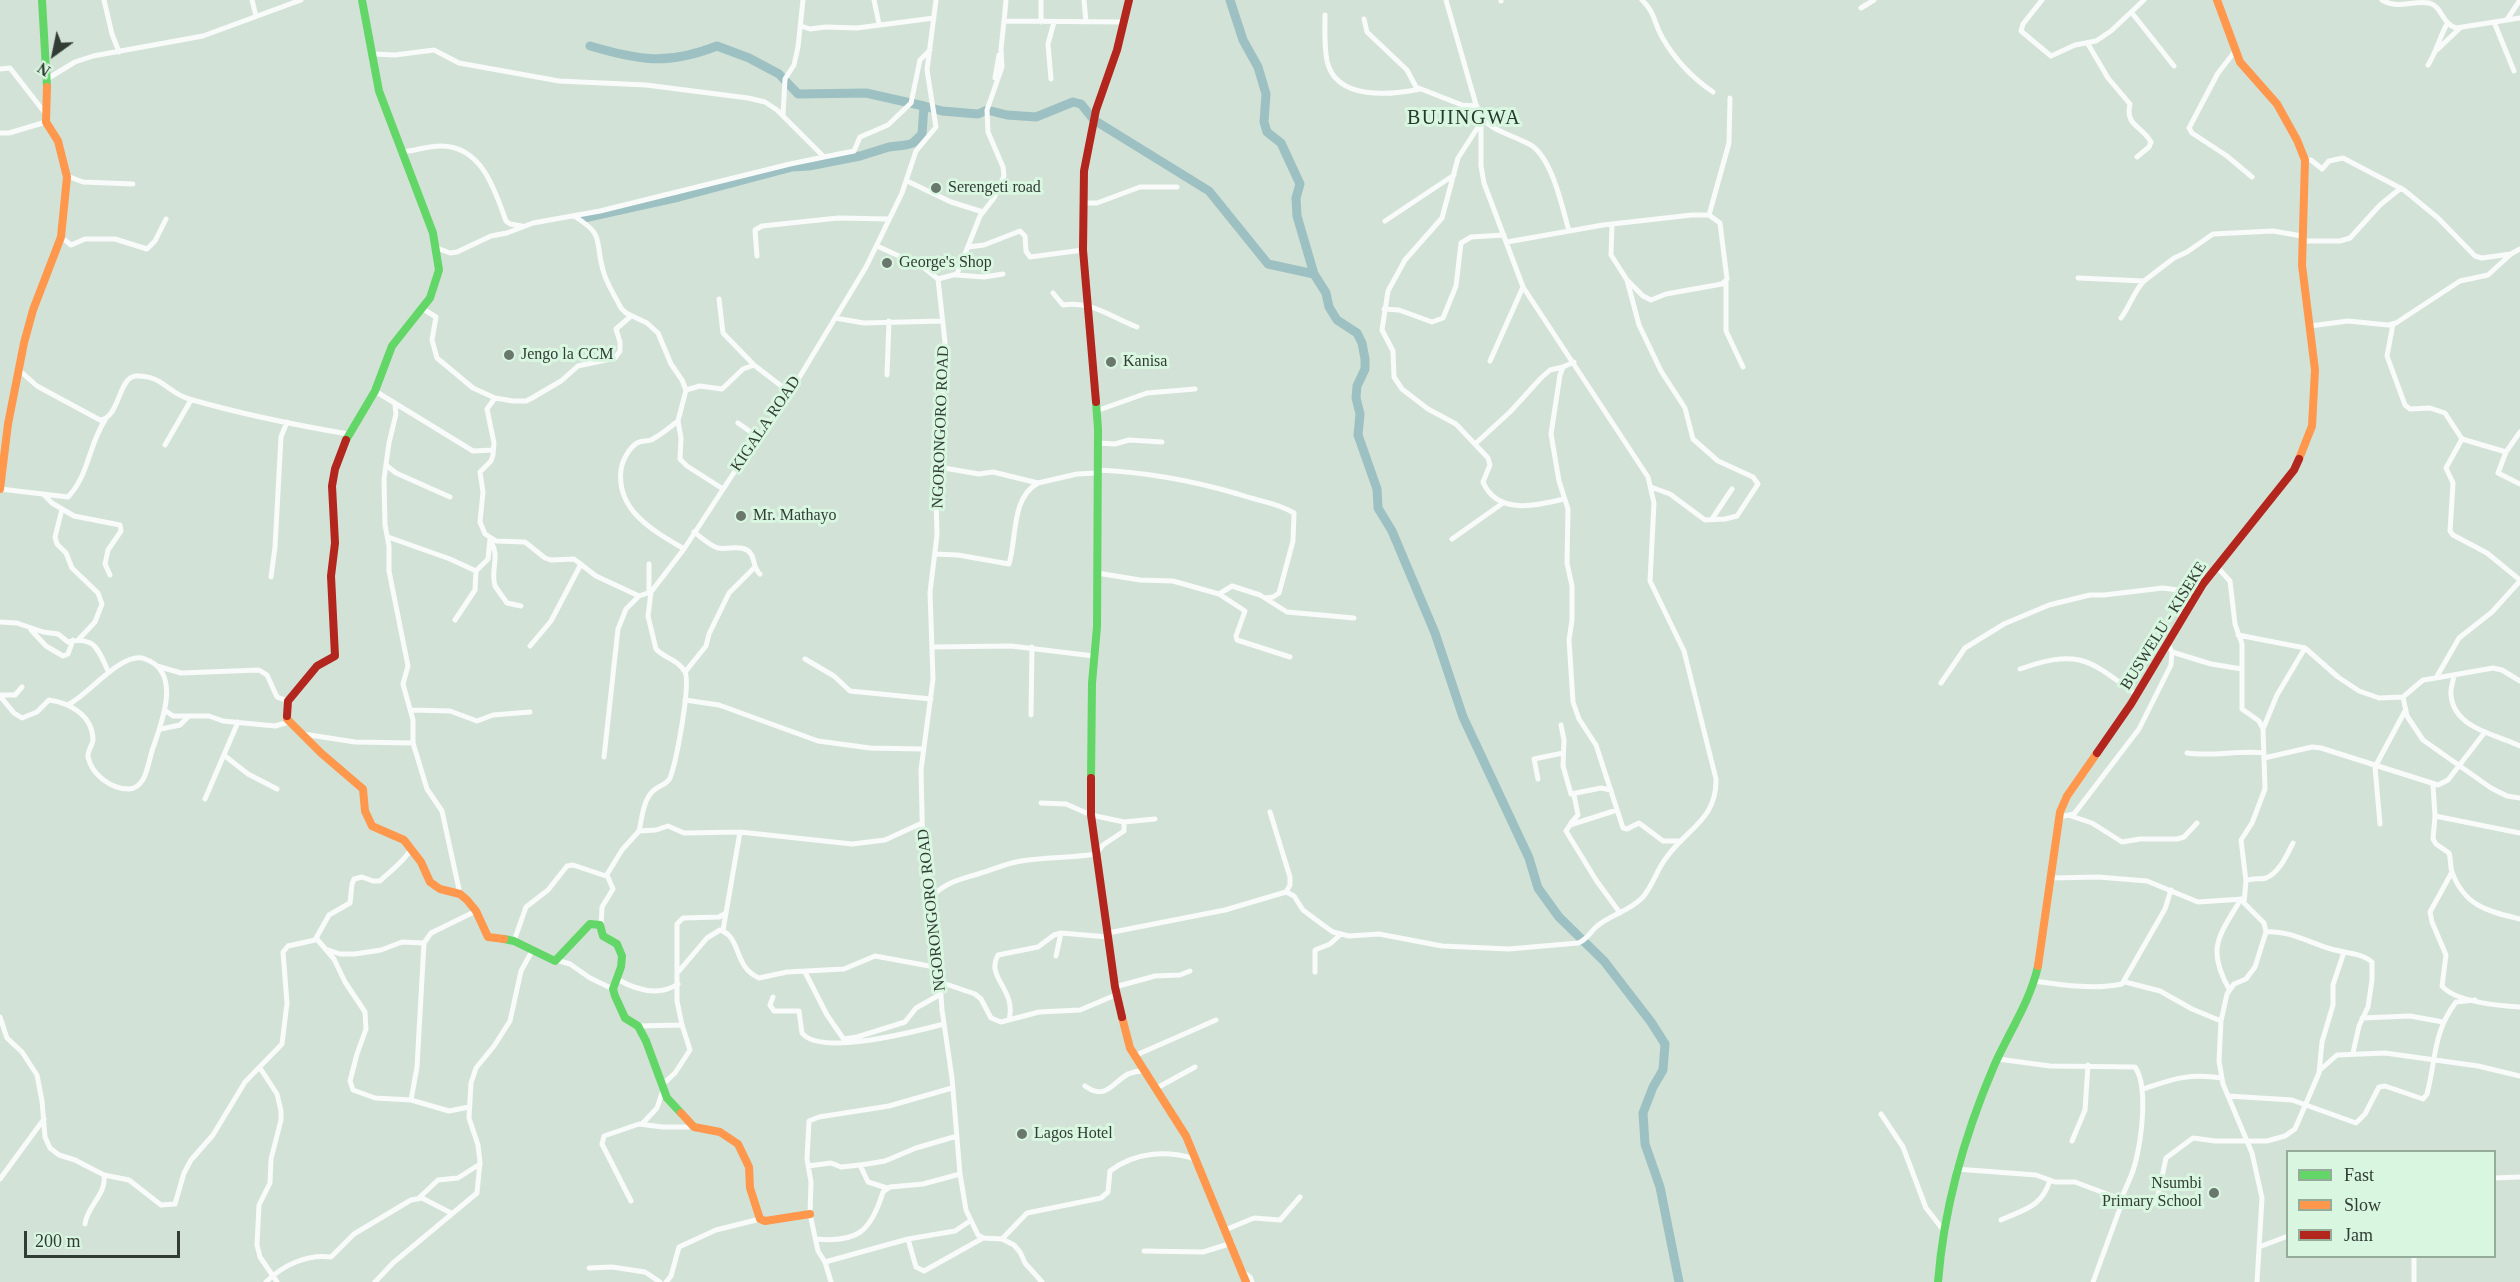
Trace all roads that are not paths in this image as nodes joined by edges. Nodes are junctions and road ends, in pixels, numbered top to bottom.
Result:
1 (42, 0) edge
2 (104, 0) edge
3 (252, 0) edge
4 (301, 0) edge
5 (362, 0) edge
6 (803, 0) edge
7 (874, 0) edge
8 (936, 0) edge
9 (1006, 0) edge
10 (1041, 0) edge
11 (1084, 0) edge
12 (1129, 0) edge
13 (1446, 0) edge
14 (1642, 0) edge
15 (1874, 0) edge
16 (2042, 0) edge
17 (2144, 0) edge
18 (2217, 0) edge
19 (2382, 0) edge
20 (2520, 0) edge
21 (2430, 2) edge
22 (1861, 8) dead end
23 (2132, 13) junction
24 (1325, 15) dead end
25 (256, 16) junction
26 (934, 18) junction
27 (2508, 18) junction
28 (2520, 18) edge
29 (1364, 19) dead end
30 (1004, 21) junction
31 (1041, 22) junction
32 (1053, 22) junction
33 (1086, 22) junction
34 (1124, 22) junction
35 (2494, 22) junction
36 (879, 24) junction
37 (2447, 24) junction
38 (801, 26) junction
39 (2460, 28) junction
40 (2088, 44) junction
41 (2438, 49) junction
42 (930, 50) junction
43 (2236, 50) junction
44 (119, 52) junction
45 (373, 54) junction
46 (2428, 65) dead end
47 (2174, 66) dead end
48 (0, 69) edge
49 (2514, 71) dead end
50 (1051, 79) dead end
51 (47, 80) junction
52 (1420, 89) junction
53 (1713, 92) dead end
54 (1730, 98) dead end
55 (1477, 106) junction
56 (783, 115) junction
57 (46, 118) junction
58 (1480, 120) junction
59 (0, 133) edge
60 (401, 152) junction
61 (2137, 156) dead end
62 (824, 157) junction
63 (2305, 160) junction
64 (1454, 175) junction
65 (67, 176) junction
66 (2252, 177) dead end
67 (907, 181) junction
68 (133, 184) dead end
69 (1177, 187) dead end
70 (2401, 188) junction
71 (1082, 203) junction
72 (983, 212) junction
73 (1709, 215) junction
74 (574, 216) junction
75 (166, 219) dead end
76 (890, 219) junction
77 (1385, 221) dead end
78 (1612, 225) junction
79 (524, 226) junction
80 (1569, 231) junction
81 (1504, 235) junction
82 (62, 237) junction
83 (2302, 239) junction
84 (1507, 242) junction
85 (878, 246) junction
86 (968, 247) junction
87 (437, 248) junction
88 (2520, 249) edge
89 (1083, 250) junction
90 (2511, 254) junction
91 (757, 256) dead end
92 (1004, 274) dead end
93 (956, 275) junction
94 (2078, 278) dead end
95 (938, 279) junction
96 (1627, 280) junction
97 (1726, 281) junction
98 (2144, 281) junction
99 (1523, 287) junction
100 (1053, 293) dead end
101 (719, 299) dead end
102 (1087, 306) junction
103 (423, 309) junction
104 (1384, 309) junction
105 (631, 315) junction
106 (835, 318) junction
107 (2121, 318) dead end
108 (889, 321) junction
109 (942, 321) junction
110 (2393, 324) junction
111 (2310, 326) junction
112 (1137, 327) dead end
113 (1490, 361) dead end
114 (1574, 362) junction
115 (754, 365) junction
116 (1563, 367) junction
117 (1743, 367) dead end
118 (19, 370) junction
119 (887, 375) dead end
120 (1195, 389) dead end
121 (375, 390) junction
122 (686, 390) junction
123 (789, 392) junction
124 (495, 398) junction
125 (191, 400) junction
126 (395, 405) junction
127 (1096, 411) junction
128 (105, 420) junction
129 (678, 421) junction
130 (287, 422) junction
131 (738, 423) dead end
132 (2520, 432) edge
133 (348, 434) junction
134 (758, 437) junction
135 (2462, 439) junction
136 (1098, 442) junction
137 (1162, 442) dead end
138 (1475, 444) junction
139 (165, 445) dead end
140 (493, 450) junction
141 (2506, 452) junction
142 (386, 465) junction
143 (938, 467) junction
144 (1097, 471) junction
145 (1038, 483) junction
146 (2520, 484) edge
147 (1651, 487) junction
148 (0, 489) edge
149 (723, 489) junction
150 (1732, 489) dead end
151 (43, 494) junction
152 (450, 497) dead end
153 (1564, 500) junction
154 (1503, 503) junction
155 (62, 509) junction
156 (1712, 519) junction
157 (694, 532) junction
158 (388, 537) junction
159 (1452, 539) dead end
160 (490, 540) junction
161 (684, 549) junction
162 (935, 554) junction
163 (581, 564) junction
164 (649, 564) dead end
165 (755, 567) junction
166 (2217, 567) junction
167 (476, 571) junction
168 (1097, 573) junction
169 (759, 574) dead end
170 (110, 575) dead end
171 (271, 577) dead end
172 (2520, 580) edge
173 (650, 592) junction
174 (1220, 594) junction
175 (639, 596) junction
176 (1265, 598) junction
177 (2193, 599) junction
178 (521, 606) dead end
179 (1354, 618) dead end
180 (455, 620) dead end
181 (0, 622) edge
182 (29, 627) junction
183 (2238, 635) junction
184 (76, 640) junction
185 (2167, 642) junction
186 (530, 646) dead end
187 (932, 647) junction
188 (1032, 647) junction
189 (2305, 648) junction
190 (2172, 652) junction
191 (1094, 656) junction
192 (1290, 657) dead end
193 (805, 659) dead end
194 (156, 666) junction
195 (2020, 669) dead end
196 (2242, 669) junction
197 (108, 671) junction
198 (685, 672) junction
199 (176, 673) junction
200 (2454, 676) junction
201 (2436, 678) junction
202 (2520, 681) edge
203 (1941, 682) dead end
204 (166, 684) junction
205 (22, 687) dead end
206 (0, 695) edge
207 (2137, 695) junction
208 (2403, 697) junction
209 (931, 699) junction
210 (685, 700) junction
211 (288, 701) junction
212 (69, 704) junction
213 (411, 710) junction
214 (2405, 710) junction
215 (166, 711) junction
216 (530, 712) dead end
217 (1031, 715) dead end
218 (189, 716) junction
219 (238, 722) junction
220 (289, 722) junction
221 (1561, 725) dead end
222 (161, 729) junction
223 (2263, 729) junction
224 (2485, 732) junction
225 (303, 734) junction
226 (413, 743) junction
227 (2520, 746) edge
228 (922, 749) junction
229 (1563, 753) junction
230 (2187, 753) dead end
231 (225, 756) junction
232 (2264, 756) junction
233 (603, 757) dead end
234 (2459, 764) junction
235 (2375, 767) junction
236 (1538, 779) dead end
237 (2433, 785) junction
238 (278, 789) dead end
239 (1611, 790) junction
240 (1574, 795) junction
241 (2520, 798) edge
242 (206, 799) dead end
243 (1041, 803) dead end
244 (1617, 810) junction
245 (1270, 813) dead end
246 (1091, 815) junction
247 (2071, 816) junction
248 (2435, 816) junction
249 (2059, 817) junction
250 (1155, 819) dead end
251 (1124, 822) junction
252 (922, 823) junction
253 (2197, 823) dead end
254 (2380, 824) dead end
255 (1570, 825) junction
256 (639, 831) junction
257 (740, 832) junction
258 (2520, 834) edge
259 (1681, 841) junction
260 (2293, 843) dead end
261 (411, 849) junction
262 (1096, 854) junction
263 (2452, 872) junction
264 (607, 875) junction
265 (2051, 878) junction
266 (2246, 881) junction
267 (2171, 890) junction
268 (1286, 892) junction
269 (460, 894) junction
270 (931, 897) junction
271 (2242, 899) junction
272 (476, 911) junction
273 (726, 913) junction
274 (1620, 913) junction
275 (2520, 919) edge
276 (601, 927) junction
277 (723, 930) junction
278 (2266, 932) junction
279 (1061, 933) junction
280 (1341, 934) junction
281 (1108, 935) junction
282 (316, 938) junction
283 (514, 941) junction
284 (424, 943) junction
285 (325, 949) junction
286 (532, 951) junction
287 (2344, 952) junction
288 (1056, 956) dead end
289 (556, 960) junction
290 (940, 968) junction
291 (679, 971) junction
292 (1190, 971) dead end
293 (805, 972) junction
294 (1315, 972) dead end
295 (617, 979) junction
296 (2034, 981) junction
297 (940, 982) junction
298 (2125, 982) junction
299 (678, 984) junction
300 (613, 989) junction
301 (2229, 989) junction
302 (1117, 991) junction
303 (941, 994) junction
304 (773, 997) dead end
305 (2475, 1000) junction
306 (2520, 1007) edge
307 (0, 1017) edge
308 (2362, 1018) junction
309 (1009, 1020) junction
310 (1216, 1020) dead end
311 (2221, 1021) junction
312 (2443, 1022) junction
313 (944, 1024) junction
314 (682, 1025) junction
315 (638, 1026) junction
316 (845, 1041) junction
317 (2353, 1053) junction
318 (1134, 1056) junction
319 (1998, 1059) junction
320 (2434, 1060) junction
321 (2088, 1065) junction
322 (1195, 1067) dead end
323 (260, 1068) junction
324 (1143, 1071) junction
325 (2319, 1071) junction
326 (2520, 1076) edge
327 (2222, 1078) junction
328 (1085, 1086) dead end
329 (662, 1088) junction
330 (952, 1088) junction
331 (1155, 1089) junction
332 (2143, 1089) junction
333 (2228, 1096) junction
334 (411, 1100) junction
335 (2306, 1104) junction
336 (469, 1107) junction
337 (1881, 1114) dead end
338 (44, 1119) junction
339 (642, 1124) junction
340 (694, 1126) junction
341 (957, 1136) junction
342 (2072, 1141) dead end
343 (2248, 1142) junction
344 (1195, 1159) junction
345 (480, 1164) junction
346 (808, 1166) junction
347 (861, 1166) junction
348 (1956, 1169) junction
349 (960, 1174) junction
350 (104, 1175) junction
351 (2520, 1177) edge
352 (2496, 1178) edge
353 (0, 1179) edge
354 (2050, 1180) junction
355 (887, 1188) junction
356 (1300, 1197) dead end
357 (419, 1198) junction
358 (2122, 1199) junction
359 (631, 1201) dead end
360 (452, 1213) junction
361 (810, 1214) junction
362 (759, 1219) junction
363 (2001, 1220) dead end
364 (970, 1221) junction
365 (85, 1224) dead end
366 (1225, 1230) junction
367 (1944, 1231) junction
368 (2286, 1237) edge
369 (983, 1238) junction
370 (816, 1239) junction
371 (908, 1239) junction
372 (1002, 1239) junction
373 (1232, 1243) junction
374 (2259, 1246) junction
375 (1144, 1251) dead end
376 (2414, 1258) edge
377 (825, 1262) junction
378 (589, 1268) dead end
379 (1243, 1272) junction
380 (272, 1275) junction
381 (266, 1282) edge
382 (277, 1282) edge
383 (375, 1282) edge
384 (660, 1282) edge
385 (666, 1282) edge
386 (831, 1282) edge
387 (1042, 1282) edge
388 (1246, 1282) edge
389 (1252, 1282) edge
390 (1938, 1282) edge
391 (2093, 1282) edge
392 (2257, 1282) edge
393 (2414, 1282) edge

1 - 51 street
2 - 44 street
3 - 25 street
4 - 25 street
5 - 45 street
6 - 38 street
7 - 36 street
8 - 26 street, KIGALA ROAD
9 - 30 street
10 - 31 street
11 - 33 street
12 - 34 street
13 - 55 street
14 - 53 street
15 - 22 street
16 - 40 street
17 - 23 street
18 - 43 street, BUSWELU - KISEKE
19 - 21 street
20 - 27 street
21 - 37 street
23 - 40 street
23 - 47 street
24 - 52 street
25 - 44 street
26 - 36 street
26 - 42 street, KIGALA ROAD
27 - 28 street
27 - 35 street
29 - 52 street
30 - 31 street
30 - 72 street
31 - 32 street
32 - 33 street
32 - 50 street
33 - 34 street
34 - 71 street
35 - 39 street
35 - 49 street
36 - 38 street
37 - 39 street
37 - 41 street
38 - 56 street
39 - 41 street
40 - 61 street
41 - 46 street
42 - 62 street
42 - 67 street, KIGALA ROAD
43 - 63 street, BUSWELU - KISEKE
43 - 66 street
44 - 51 street
45 - 56 street
45 - 60 street
48 - 57 street
51 - 57 street
52 - 55 street
54 - 73 street
55 - 58 street
56 - 62 street
57 - 59 street
57 - 65 street
58 - 64 street
58 - 80 street
58 - 81 street
60 - 79 street
60 - 87 street
62 - 74 street
63 - 70 street
63 - 83 street, BUSWELU - KISEKE
64 - 77 street
64 - 104 street
65 - 68 street
65 - 82 street
67 - 72 street
67 - 76 street, KIGALA ROAD
69 - 71 street
70 - 83 street
70 - 90 street
71 - 89 street
72 - 86 street
73 - 78 street
73 - 97 street
74 - 79 street
74 - 105 street
75 - 82 street
76 - 85 street, KIGALA ROAD
76 - 91 street
78 - 80 street
78 - 96 street
79 - 87 street
80 - 84 street
81 - 84 street
81 - 104 street
82 - 118 street
83 - 98 street
83 - 111 street, BUSWELU - KISEKE
84 - 99 street
85 - 95 street
85 - 106 street, KIGALA ROAD
86 - 89 street
86 - 93 street
87 - 103 street
88 - 90 street
89 - 102 street
90 - 110 street
92 - 93 street
93 - 95 street
94 - 98 street
95 - 109 street, NGORONGORO ROAD
96 - 97 street
96 - 156 street
97 - 117 street
98 - 107 street
99 - 113 street
99 - 114 street
100 - 102 street
101 - 115 street
102 - 112 street
102 - 127 street
103 - 121 street
103 - 124 street
104 - 138 street
105 - 122 street
105 - 124 street
106 - 108 street
106 - 123 street, KIGALA ROAD
108 - 109 street
108 - 119 street
109 - 143 street, NGORONGORO ROAD
110 - 111 street
110 - 135 street
111 - 166 street, BUSWELU - KISEKE
114 - 116 street
114 - 147 street
115 - 122 street
115 - 123 street
116 - 138 street
116 - 153 street
118 - 128 street
118 - 148 street
120 - 127 street
121 - 126 street
121 - 133 street
122 - 129 street
123 - 134 street, KIGALA ROAD
124 - 140 street
125 - 128 street
125 - 130 street
125 - 139 street
126 - 140 street
126 - 142 street
127 - 136 street
128 - 151 street
129 - 149 street
129 - 161 street
130 - 133 street
130 - 171 street
131 - 134 street
132 - 141 street
133 - 211 street
134 - 149 street, KIGALA ROAD
135 - 141 street
135 - 172 street
136 - 137 street
136 - 144 street
138 - 154 street
140 - 160 street
141 - 146 street
142 - 152 street
142 - 158 street
143 - 145 street
143 - 162 street, NGORONGORO ROAD
144 - 145 street
144 - 168 street
144 - 176 street
145 - 162 street
147 - 156 street
147 - 259 street
148 - 151 street
149 - 157 street, KIGALA ROAD
150 - 156 street
151 - 155 street
153 - 154 street
153 - 239 street
154 - 159 street
155 - 170 street
155 - 184 street
157 - 161 street, KIGALA ROAD
157 - 165 street
158 - 167 street
158 - 213 street
160 - 163 street
160 - 167 street
160 - 178 street
161 - 173 street, KIGALA ROAD
162 - 187 street, NGORONGORO ROAD
163 - 175 street
163 - 186 street
164 - 173 street
165 - 169 street
165 - 198 street
166 - 177 street, BUSWELU - KISEKE
166 - 183 street
167 - 180 street
168 - 174 street
168 - 191 street
172 - 201 street
173 - 175 street
173 - 198 street
174 - 176 street
174 - 192 street
175 - 233 street
176 - 179 street
177 - 185 street, BUSWELU - KISEKE
177 - 203 street
181 - 182 street
182 - 184 street
182 - 184 street
183 - 189 street
183 - 196 street
184 - 197 street
185 - 190 street
185 - 207 street, BUSWELU - KISEKE
187 - 188 street
187 - 209 street, NGORONGORO ROAD
188 - 191 street
188 - 217 street
189 - 208 street
189 - 223 street
190 - 196 street
190 - 247 street
191 - 246 street
193 - 209 street
194 - 197 street
194 - 199 street
194 - 204 street
195 - 207 street
196 - 223 street
197 - 212 street
198 - 210 street
199 - 204 street
199 - 211 street
200 - 201 street
200 - 202 street
200 - 224 street
201 - 208 street
204 - 215 street
205 - 206 street
206 - 212 street
207 - 249 street, BUSWELU - KISEKE
208 - 214 street
209 - 228 street, NGORONGORO ROAD
210 - 228 street
210 - 256 street
211 - 220 street
212 - 222 street
213 - 216 street
213 - 226 street
214 - 234 street
214 - 235 street
215 - 218 street
215 - 222 street
218 - 219 street
218 - 222 street
219 - 220 street
219 - 231 street
220 - 225 street
221 - 229 street
223 - 232 street
224 - 227 street
224 - 234 street
225 - 226 street
225 - 261 street
226 - 269 street
228 - 252 street, NGORONGORO ROAD
229 - 236 street
229 - 240 street
230 - 232 street
231 - 238 street
231 - 242 street
232 - 235 street
232 - 266 street
234 - 237 street
234 - 241 street
235 - 237 street
235 - 254 street
237 - 248 street
239 - 240 street
239 - 244 street
240 - 255 street
243 - 246 street
244 - 255 street
244 - 259 street
245 - 268 street
246 - 251 street
246 - 262 street
247 - 249 street
247 - 253 street
248 - 258 street
248 - 263 street
249 - 265 street, BUSWELU - KISEKE
250 - 251 street
251 - 262 street
252 - 257 street
252 - 270 street, NGORONGORO ROAD
255 - 274 street
256 - 257 street
256 - 264 street
257 - 273 street
259 - 274 street
260 - 266 street
261 - 269 street
261 - 282 street
262 - 270 street
262 - 281 street
263 - 275 street
263 - 305 street
264 - 276 street
264 - 283 street
265 - 267 street
265 - 296 street, BUSWELU - KISEKE
266 - 271 street
267 - 271 street
267 - 298 street
268 - 280 street
268 - 281 street
269 - 272 street
270 - 290 street, NGORONGORO ROAD
271 - 278 street
271 - 301 street
272 - 283 street
272 - 284 street
273 - 277 street
273 - 291 street
274 - 280 street
276 - 289 street
276 - 295 street
277 - 291 street
277 - 293 street
278 - 287 street
278 - 301 street
279 - 281 street
279 - 288 street
279 - 309 street
280 - 294 street
281 - 302 street
282 - 285 street
282 - 323 street
283 - 286 street
284 - 285 street
284 - 334 street
285 - 334 street
286 - 289 street
286 - 336 street
287 - 308 street
287 - 325 street
289 - 300 street
290 - 293 street
290 - 297 street, NGORONGORO ROAD
291 - 299 street
292 - 302 street
293 - 316 street
295 - 299 street
295 - 300 street
296 - 298 street
296 - 319 street, BUSWELU - KISEKE
297 - 303 street, NGORONGORO ROAD
297 - 309 street
298 - 311 street
299 - 314 street
300 - 315 street
301 - 311 street
302 - 309 street
302 - 318 street
303 - 313 street, NGORONGORO ROAD
303 - 316 street
304 - 316 street
305 - 306 street
305 - 312 street
307 - 338 street
308 - 312 street
308 - 317 street
310 - 318 street
311 - 327 street
312 - 320 street
313 - 316 street
313 - 330 street, NGORONGORO ROAD
314 - 315 street
314 - 329 street
315 - 329 street
317 - 320 street
317 - 325 street
318 - 324 street
319 - 321 street
319 - 348 street, BUSWELU - KISEKE
320 - 326 street
320 - 335 street
321 - 332 street
321 - 342 street
322 - 331 street
323 - 350 street
323 - 380 street
324 - 328 street
324 - 331 street
325 - 335 street
327 - 332 street
327 - 333 street
329 - 339 street
329 - 340 street
330 - 341 street, NGORONGORO ROAD
330 - 346 street
331 - 344 street
332 - 358 street
333 - 335 street
333 - 343 street
334 - 336 street
335 - 343 street
336 - 345 street
337 - 367 street
338 - 350 street
338 - 353 street
339 - 340 street
339 - 359 street
340 - 362 street
341 - 347 street
341 - 349 street, NGORONGORO ROAD
343 - 358 street
343 - 374 street
344 - 366 street
344 - 372 street
345 - 357 street
345 - 360 street
346 - 347 street
346 - 361 street
347 - 355 street
348 - 354 street
348 - 367 street, BUSWELU - KISEKE
349 - 355 street
349 - 364 street, NGORONGORO ROAD
350 - 365 street
351 - 352 street
354 - 358 street
354 - 363 street
355 - 370 street
356 - 366 street
357 - 360 street
357 - 380 street
358 - 391 street
360 - 383 street
361 - 362 street
361 - 370 street
362 - 385 street
364 - 369 street, NGORONGORO ROAD
364 - 371 street
366 - 373 street
367 - 390 street, BUSWELU - KISEKE
368 - 374 street
369 - 371 street
369 - 372 street
370 - 377 street
371 - 377 street
372 - 387 street
373 - 375 street
373 - 379 street
374 - 392 street
376 - 393 street
377 - 386 street
378 - 384 street
379 - 388 street
379 - 389 street
380 - 381 street
380 - 382 street

